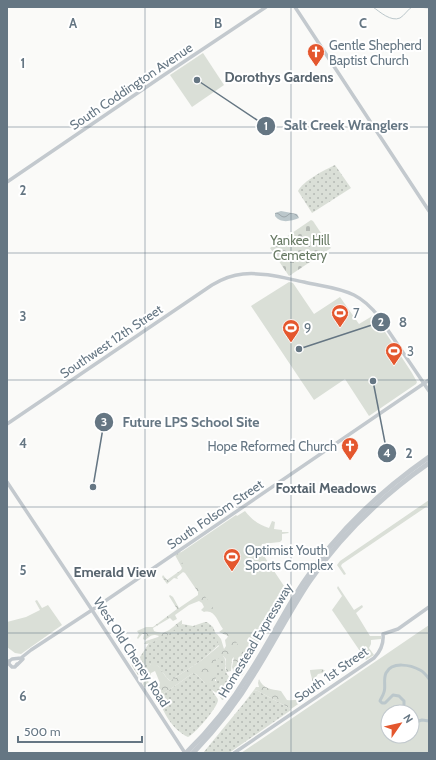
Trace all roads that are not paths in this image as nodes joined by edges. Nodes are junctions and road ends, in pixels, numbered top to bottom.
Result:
1 (266, 7) edge
2 (295, 7) edge
3 (7, 182) edge
4 (429, 211) edge
5 (429, 380) edge
6 (424, 383) junction
7 (429, 391) edge
8 (7, 424) edge
9 (429, 458) edge
10 (429, 463) edge
11 (7, 482) edge
12 (429, 607) edge
13 (92, 610) junction
14 (71, 624) junction
15 (16, 659) junction
16 (8, 662) edge
17 (17, 665) junction
18 (7, 666) edge
19 (12, 667) junction
20 (186, 753) edge
21 (193, 753) edge
22 (234, 753) edge

1 - 3 street, South Coddington Avenue
2 - 4 street
5 - 6 street, South Folsom Street
6 - 7 street
6 - 8 street, Southwest 12th Street
6 - 13 street, South Folsom Street
9 - 20 highway, Homestead Expressway
10 - 21 highway, Homestead Expressway
11 - 13 street, West Old Cheney Road
12 - 22 street, South 1st Street
13 - 14 street, South Folsom Street
13 - 20 street, West Old Cheney Road
14 - 15 street, South Folsom Street
14 - 17 street, South Folsom Street
15 - 16 street
15 - 17 street
16 - 19 street
17 - 19 street
18 - 19 street

